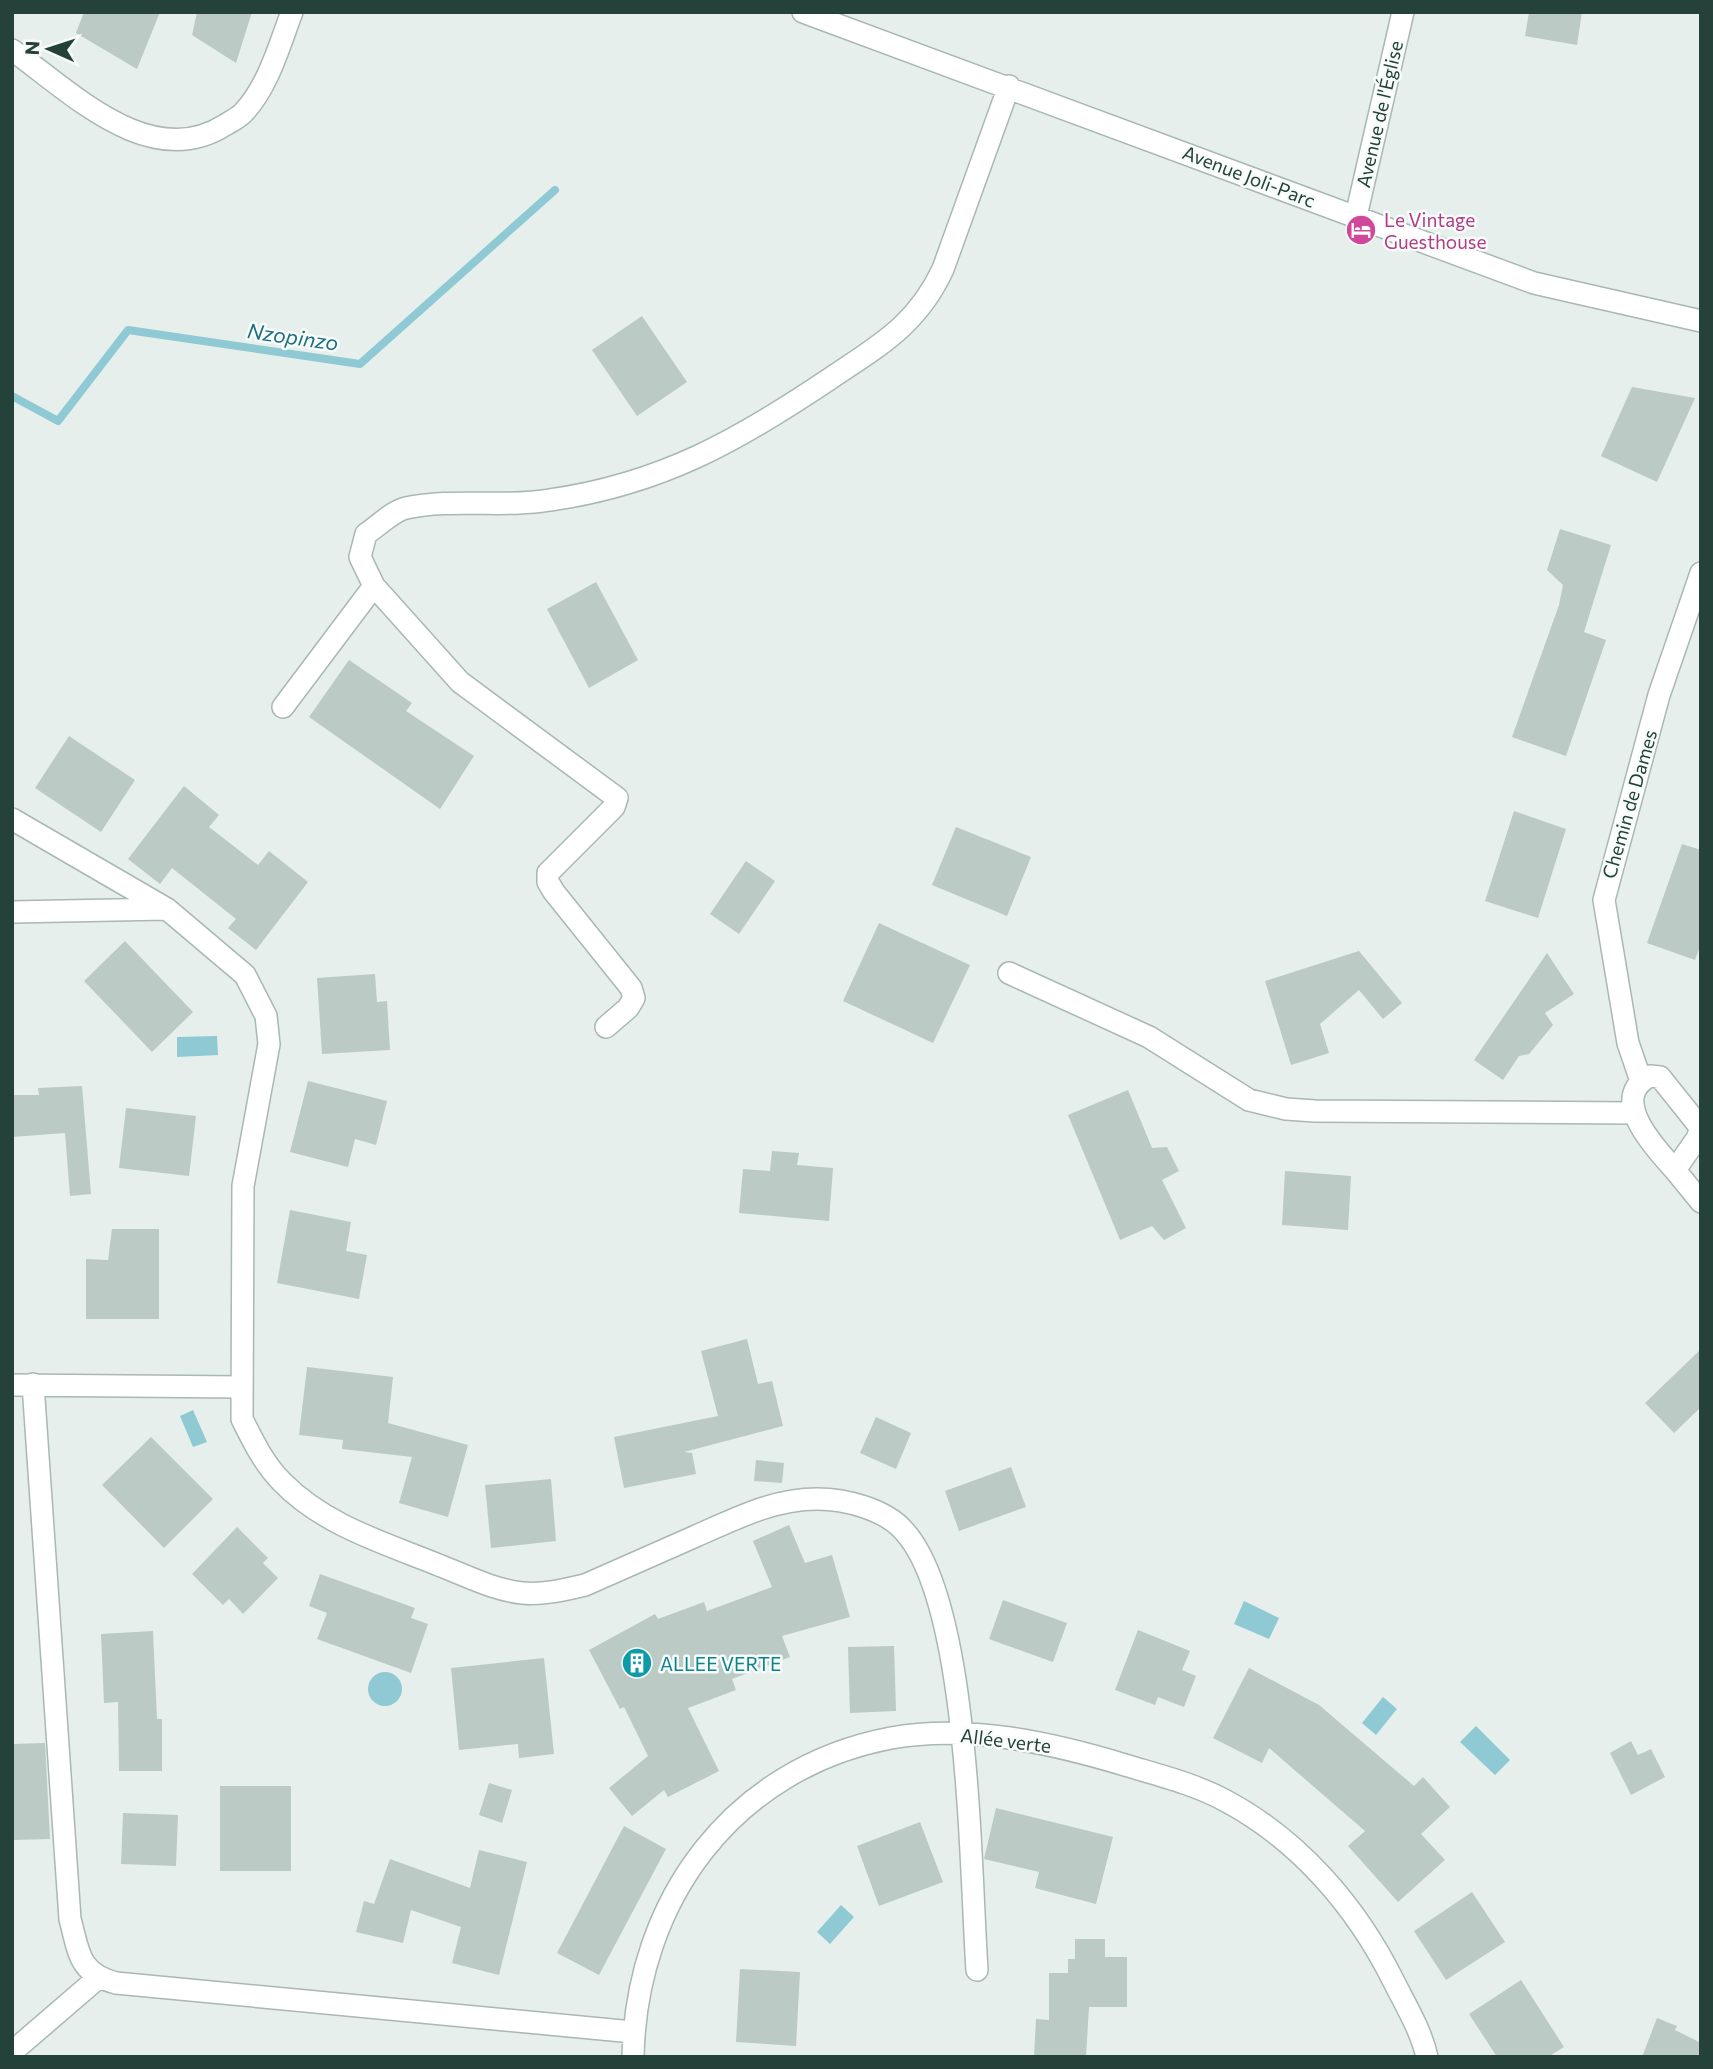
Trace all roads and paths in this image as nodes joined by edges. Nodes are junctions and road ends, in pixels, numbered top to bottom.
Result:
1 (292, 12) edge
2 (803, 12) edge
3 (1403, 12) edge
4 (12, 50) edge
5 (1009, 86) junction
6 (1356, 216) junction
7 (1701, 321) edge
8 (1701, 573) edge
9 (374, 586) junction
10 (284, 707) dead end
11 (12, 819) edge
12 (167, 909) junction
13 (12, 912) edge
14 (1009, 973) dead end
15 (606, 1027) dead end
16 (1641, 1081) junction
17 (1634, 1113) junction
18 (1675, 1170) junction
19 (1701, 1202) edge
20 (23, 1385) edge
21 (241, 1387) junction
22 (962, 1733) junction
23 (977, 1969) dead end
24 (98, 1978) junction
25 (633, 2032) junction
26 (12, 2052) edge
27 (633, 2057) edge
28 (1427, 2057) edge

1 - 4 street
2 - 5 street, Avenue Joli-Parc
3 - 6 street, Avenue de l'Église
5 - 6 street, Avenue Joli-Parc
5 - 9 street
6 - 7 street, Avenue Joli-Parc
8 - 16 street, Chemin de Dames
9 - 10 street
9 - 15 street
11 - 12 street
12 - 13 street
12 - 21 street
14 - 17 street
16 - 17 street
16 - 18 street
17 - 18 street
18 - 19 street
20 - 21 street
20 - 24 street
21 - 22 street
22 - 23 street
22 - 25 street, Allée verte
22 - 28 street, Allée verte
24 - 25 street
24 - 26 street
25 - 27 street, Allée verte

